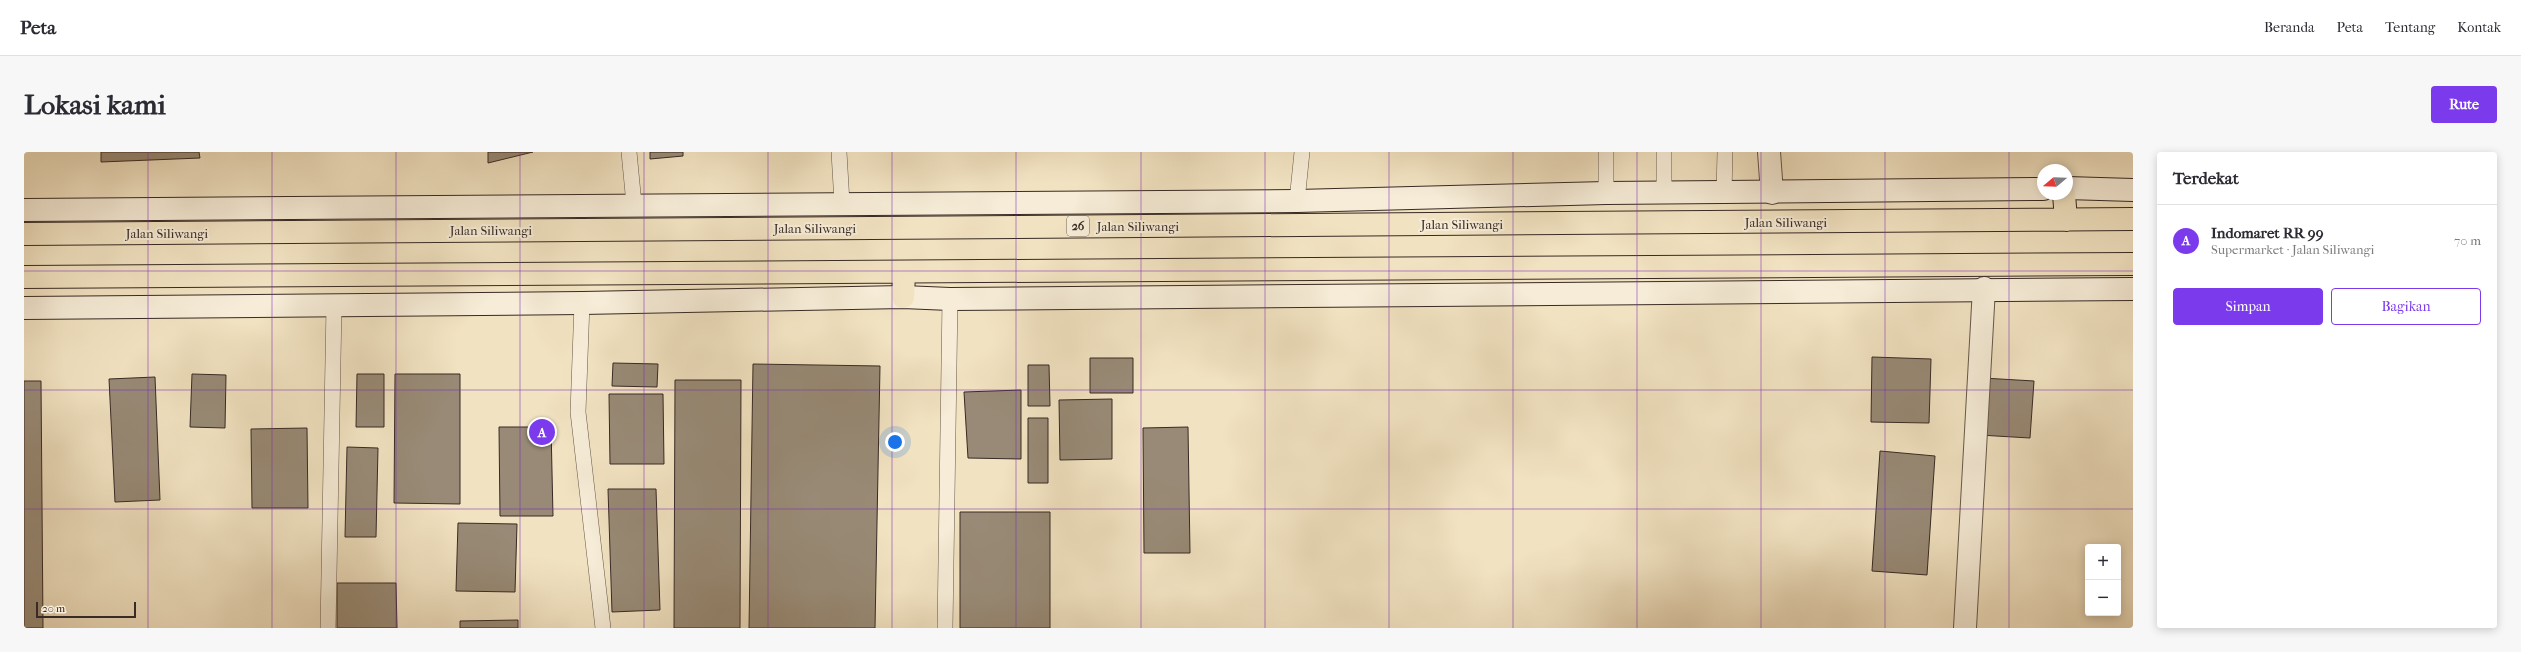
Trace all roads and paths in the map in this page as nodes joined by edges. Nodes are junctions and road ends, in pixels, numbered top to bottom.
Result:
1 (629, 152) edge
2 (839, 152) edge
3 (1302, 152) edge
4 (1606, 152) edge
5 (1664, 152) edge
6 (1725, 152) edge
7 (1769, 152) edge
8 (2037, 188) edge
9 (2073, 188) edge
10 (2133, 190) edge
11 (1606, 193) junction
12 (1664, 193) junction
13 (1724, 193) junction
14 (1772, 193) junction
15 (1298, 200) junction
16 (2064, 200) edge
17 (842, 203) junction
18 (634, 204) junction
19 (24, 210) edge
20 (2133, 219) edge
21 (2066, 220) junction
22 (24, 234) edge
23 (2133, 264) edge
24 (904, 273) junction
25 (24, 277) edge
26 (1984, 288) junction
27 (2133, 289) edge
28 (904, 297) junction
29 (950, 299) junction
30 (582, 304) junction
31 (334, 306) junction
32 (24, 308) edge
33 (328, 628) edge
34 (603, 628) edge
35 (945, 628) edge
36 (1966, 628) edge

1 - 18 lane
2 - 17 lane
3 - 15 lane
4 - 11 lane
5 - 12 lane
6 - 13 lane
7 - 14 street
8 - 14 street
9 - 10 street
11 - 12 street
11 - 15 street
12 - 13 street
13 - 14 street
15 - 17 street
16 - 21 highway
17 - 18 street
18 - 19 street
20 - 21 highway, Jalan Siliwangi / 26
21 - 22 highway, Jalan Siliwangi / 26
23 - 24 highway
24 - 25 highway
24 - 28 highway
26 - 27 street
26 - 29 street
26 - 36 street
28 - 29 street
28 - 30 street
29 - 35 lane
30 - 31 street
30 - 34 lane
31 - 32 street
31 - 33 lane

